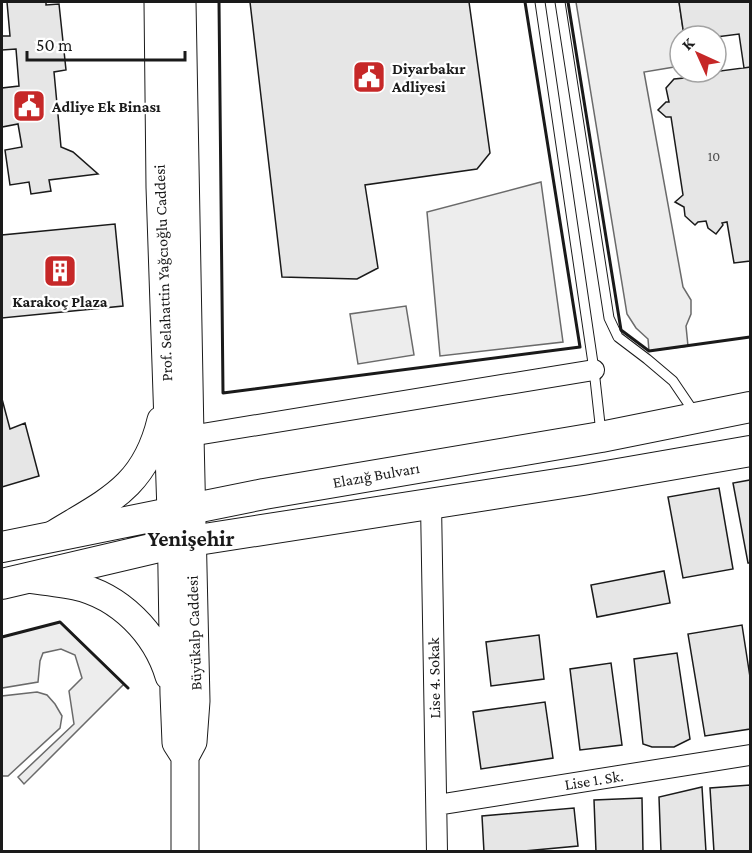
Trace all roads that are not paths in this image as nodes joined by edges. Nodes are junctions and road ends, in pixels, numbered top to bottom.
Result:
1 (158, 2) edge
2 (182, 2) edge
3 (540, 2) edge
4 (560, 2) edge
5 (594, 369) junction
6 (167, 393) junction
7 (750, 407) edge
8 (697, 417) junction
9 (190, 436) junction
10 (601, 437) junction
11 (750, 451) edge
12 (431, 504) junction
13 (182, 510) junction
14 (48, 537) junction
15 (182, 543) junction
16 (2, 547) edge
17 (13, 581) edge
18 (174, 694) junction
19 (750, 755) edge
20 (185, 757) junction
21 (437, 805) junction
22 (185, 852) edge
23 (437, 852) edge

1 - 6 street, Prof. Selahattin Yağcıoğlu Caddesi
2 - 9 street, Prof. Selahattin Yağcıoğlu Caddesi
3 - 5 lane
4 - 8 lane
5 - 9 street
5 - 10 lane
6 - 13 street, Prof. Selahattin Yağcıoğlu Caddesi
6 - 14 street
7 - 8 main road, Elazığ Bulvarı
8 - 10 main road, Elazığ Bulvarı
9 - 13 street, Prof. Selahattin Yağcıoğlu Caddesi
10 - 13 main road, Elazığ Bulvarı
11 - 12 main road
12 - 15 main road
12 - 21 street, Lise 4. Sokak
13 - 14 main road, Elazığ Bulvarı
13 - 15 street, Büyükalp Caddesi
14 - 16 main road, Elazığ Bulvarı
15 - 17 main road
15 - 18 street, Büyükalp Caddesi
15 - 20 street, Büyükalp Caddesi
17 - 18 street
18 - 20 street, Büyükalp Caddesi
19 - 21 street, Lise 1. Sk.
20 - 22 street, Büyükalp Caddesi
21 - 23 street, Lise 4. Sokak

